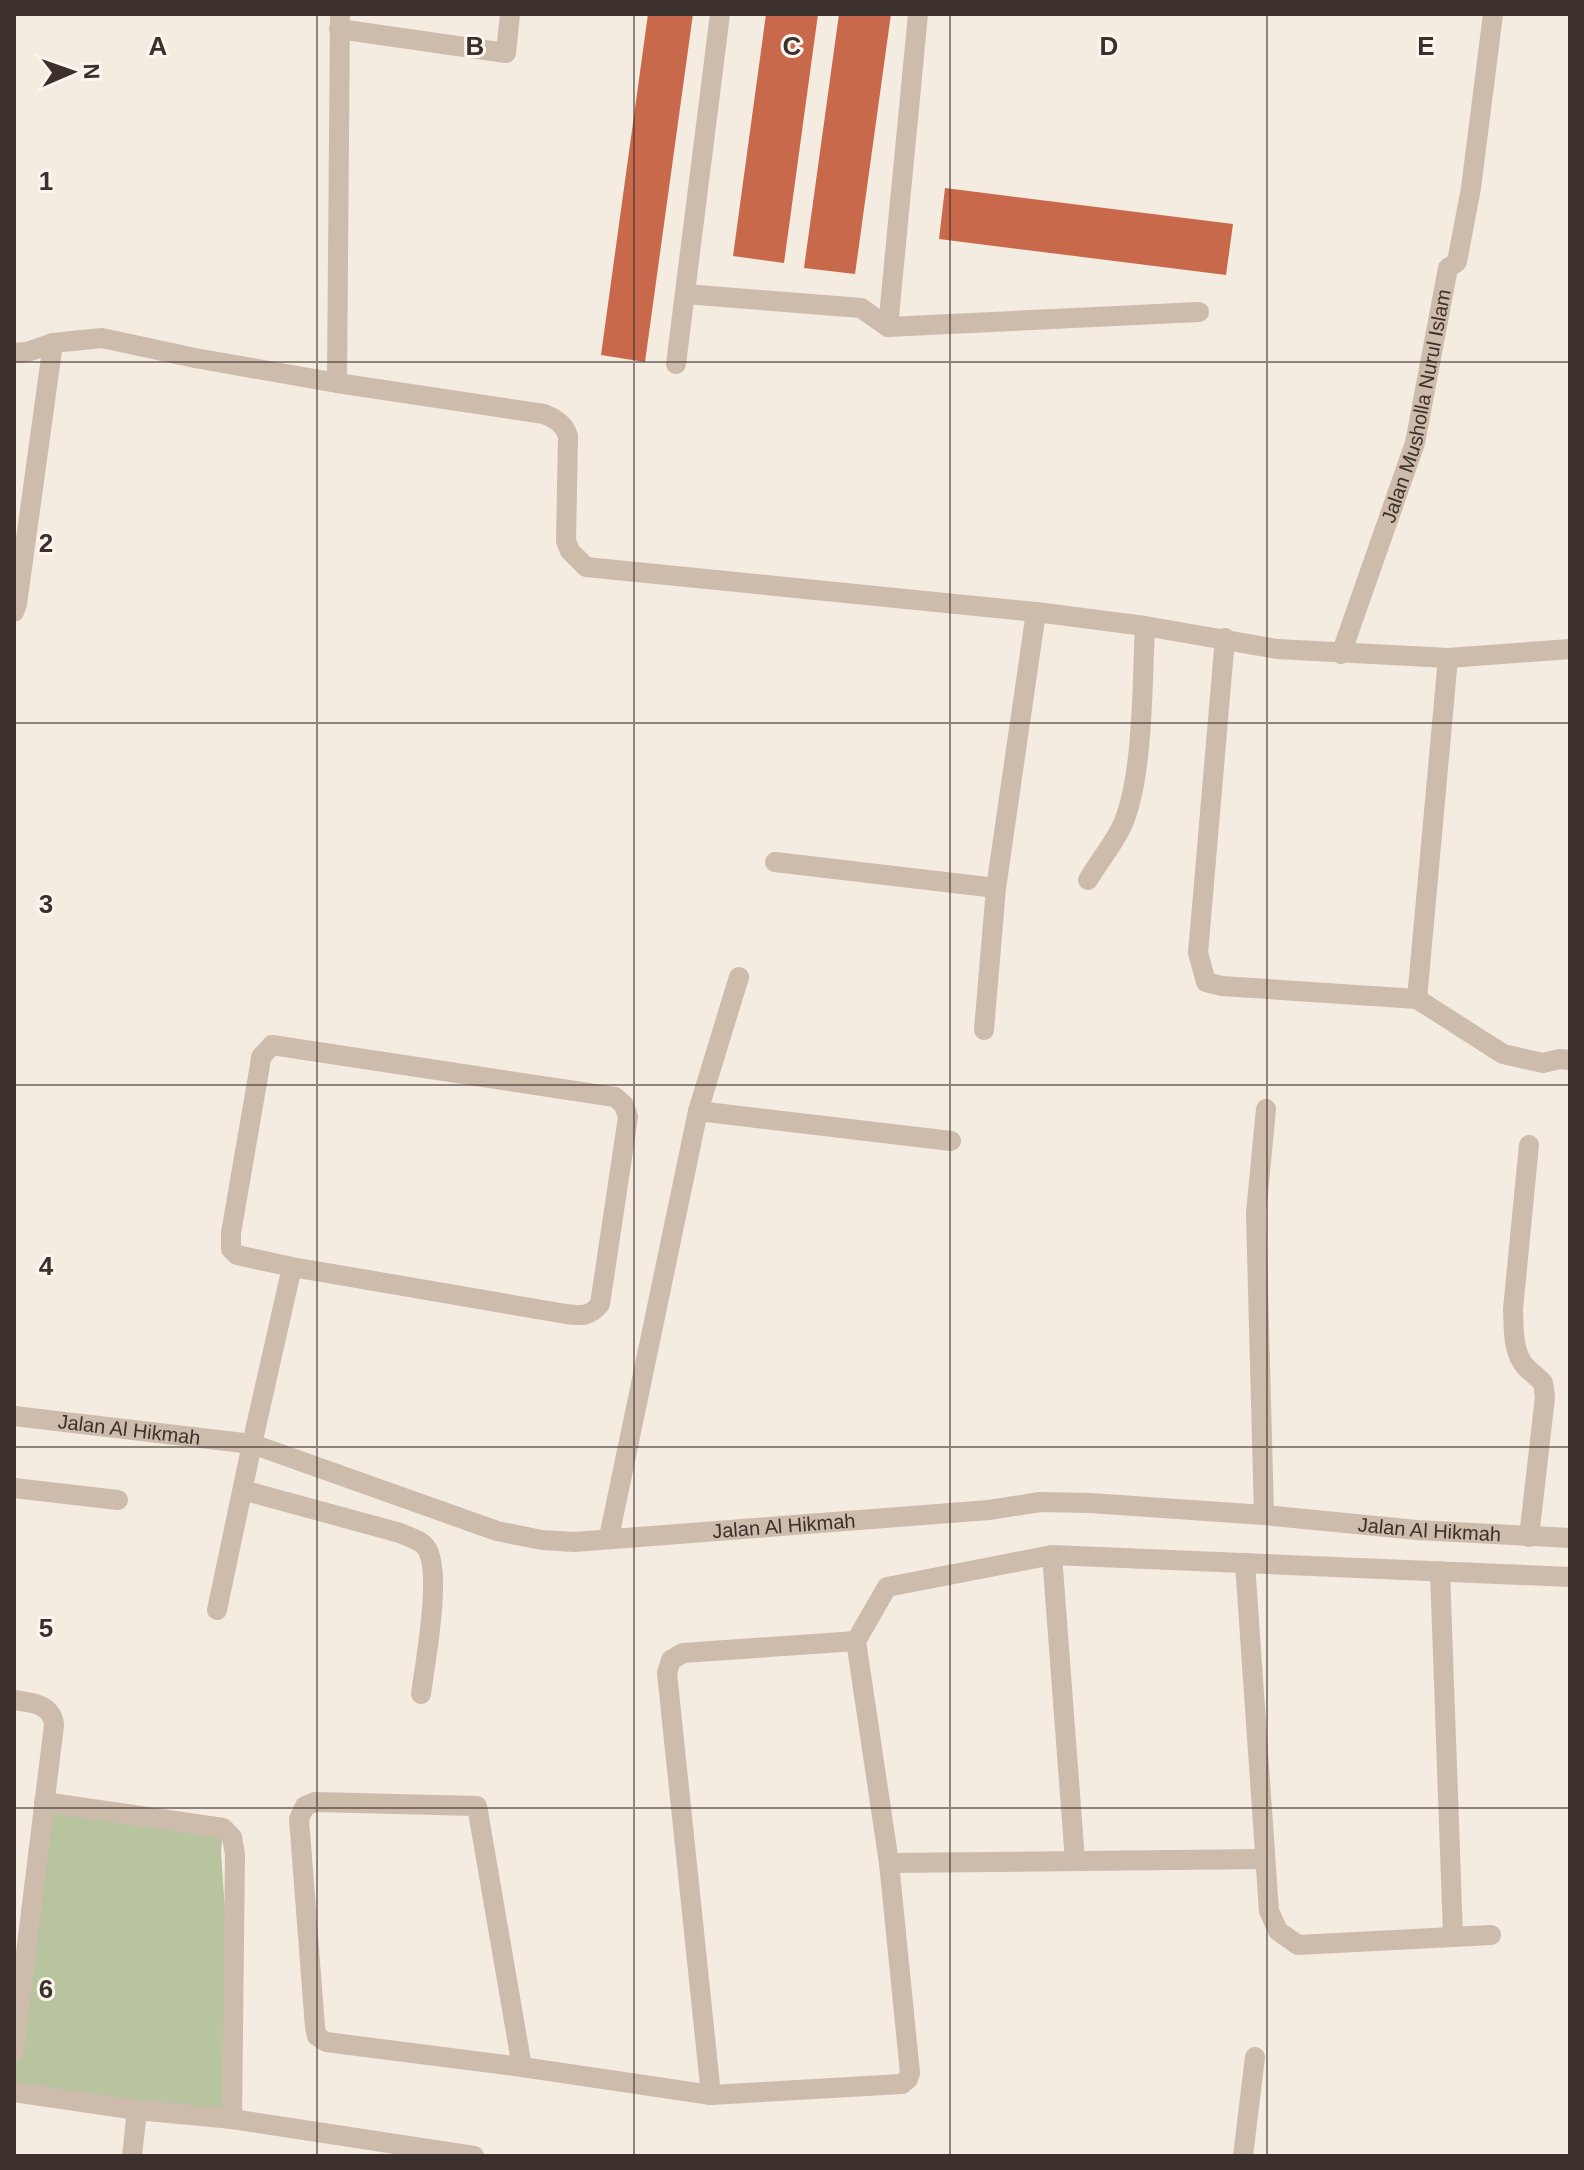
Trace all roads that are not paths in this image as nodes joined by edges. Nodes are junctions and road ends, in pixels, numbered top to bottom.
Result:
1 (510, 14) edge
2 (720, 14) edge
3 (918, 14) edge
4 (1493, 14) edge
5 (340, 22) edge
6 (685, 294) junction
7 (1199, 312) dead end
8 (888, 327) junction
9 (53, 343) junction
10 (14, 353) edge
11 (676, 364) dead end
12 (337, 383) junction
13 (14, 612) edge
14 (1036, 612) junction
15 (1145, 626) junction
16 (1225, 638) junction
17 (1570, 649) edge
18 (1341, 654) junction
19 (1448, 658) junction
20 (775, 862) dead end
21 (1088, 880) dead end
22 (996, 888) junction
23 (739, 977) dead end
24 (1417, 999) junction
25 (984, 1030) dead end
26 (1570, 1060) edge
27 (1266, 1109) dead end
28 (698, 1111) junction
29 (951, 1141) dead end
30 (1529, 1145) dead end
31 (292, 1267) junction
32 (14, 1416) edge
33 (252, 1444) junction
34 (14, 1488) edge
35 (243, 1490) junction
36 (118, 1500) dead end
37 (1264, 1515) junction
38 (609, 1537) junction
39 (1529, 1537) junction
40 (1570, 1538) edge
41 (1052, 1555) junction
42 (1245, 1563) junction
43 (1440, 1571) junction
44 (1570, 1577) edge
45 (217, 1610) dead end
46 (856, 1641) junction
47 (421, 1694) dead end
48 (14, 1700) edge
49 (44, 1802) junction
50 (1265, 1859) junction
51 (1075, 1861) junction
52 (889, 1863) junction
53 (1491, 1935) dead end
54 (1453, 1936) junction
55 (14, 2051) edge
56 (1255, 2057) dead end
57 (522, 2067) junction
58 (14, 2092) edge
59 (711, 2095) junction
60 (137, 2110) junction
61 (232, 2119) junction
62 (355, 2148) edge
63 (132, 2156) edge
64 (474, 2156) edge
65 (1243, 2156) edge

1 - 5 street
2 - 6 street
3 - 8 street
4 - 18 street, Jalan Musholla Nurul Islam
5 - 12 street
6 - 8 street
6 - 11 street
7 - 8 street
9 - 10 street
9 - 12 street
9 - 13 street
12 - 14 street
14 - 15 street
14 - 22 street
15 - 16 street
15 - 21 street
16 - 18 street
16 - 24 street
17 - 19 street
18 - 19 street
19 - 24 street
20 - 22 street
22 - 25 street
23 - 28 street
24 - 26 street
27 - 37 street
28 - 29 street
28 - 38 street
30 - 39 street
31 - 31 street
31 - 33 street
32 - 33 street, Jalan Al Hikmah
33 - 35 street
33 - 38 street, Jalan Al Hikmah
34 - 36 street
35 - 45 street
35 - 47 street
37 - 38 street, Jalan Al Hikmah
37 - 39 street, Jalan Al Hikmah
39 - 40 street, Jalan Al Hikmah
41 - 42 street
41 - 46 street
41 - 51 street
42 - 43 street
42 - 50 street
43 - 44 street
43 - 54 street
46 - 52 street
46 - 59 street
48 - 49 street
49 - 55 street
49 - 61 street
50 - 51 street
50 - 54 street
51 - 52 street
52 - 59 street
53 - 54 street
56 - 65 street
57 - 57 street
57 - 59 street
58 - 60 street
60 - 61 street
60 - 63 street
61 - 62 street
62 - 64 street

